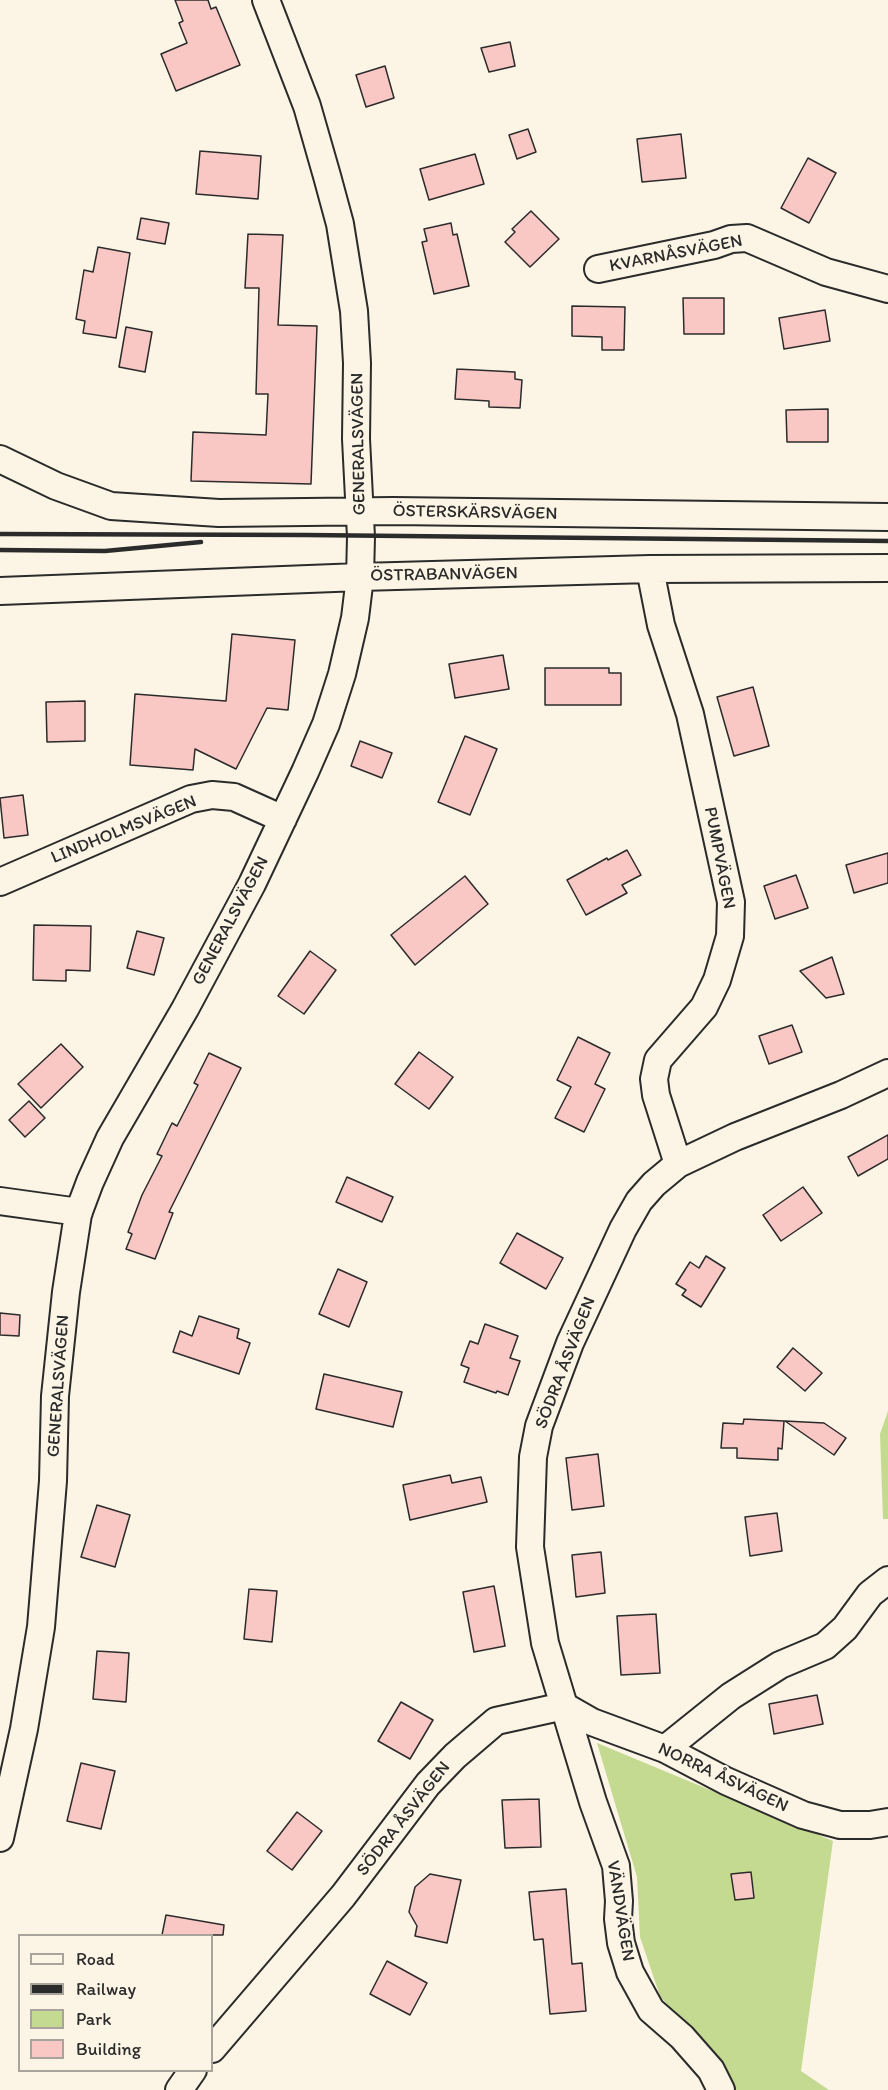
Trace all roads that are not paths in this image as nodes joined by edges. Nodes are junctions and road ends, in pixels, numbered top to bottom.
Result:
1 (266, 0) edge
2 (598, 269) dead end
3 (888, 290) edge
4 (0, 459) edge
5 (360, 512) junction
6 (888, 517) edge
7 (888, 568) edge
8 (650, 569) junction
9 (360, 577) junction
10 (0, 591) edge
11 (283, 819) junction
12 (0, 882) edge
13 (888, 1072) edge
14 (678, 1164) junction
15 (0, 1201) edge
16 (79, 1212) junction
17 (888, 1580) edge
18 (564, 1706) junction
19 (665, 1749) junction
20 (8, 1757) edge
21 (888, 1822) edge
22 (0, 1838) edge
23 (213, 2048) edge
24 (192, 2072) edge
25 (179, 2090) edge
26 (721, 2090) edge

1 - 5 street, GENERALSVÄGEN
2 - 3 street, KVARNÅSVÄGEN
4 - 5 street, ÖSTERSKÄRSVÄGEN
5 - 6 street, ÖSTERSKÄRSVÄGEN
5 - 9 street, GENERALSVÄGEN
7 - 8 street, ÖSTRABANVÄGEN
8 - 9 street, ÖSTRABANVÄGEN
8 - 14 street, PUMPVÄGEN
9 - 10 street, ÖSTRABANVÄGEN
9 - 11 street, GENERALSVÄGEN
11 - 12 street, LINDHOLMSVÄGEN
11 - 16 street, GENERALSVÄGEN
13 - 14 street, SÖDRA ÅSVÄGEN
14 - 18 street, SÖDRA ÅSVÄGEN
15 - 16 street
16 - 20 street, GENERALSVÄGEN
17 - 19 street
18 - 19 street, NORRA ÅSVÄGEN
18 - 23 street, SÖDRA ÅSVÄGEN
18 - 26 street, VÄNDVÄGEN
19 - 21 street, NORRA ÅSVÄGEN
20 - 22 street, GENERALSVÄGEN
24 - 25 street

